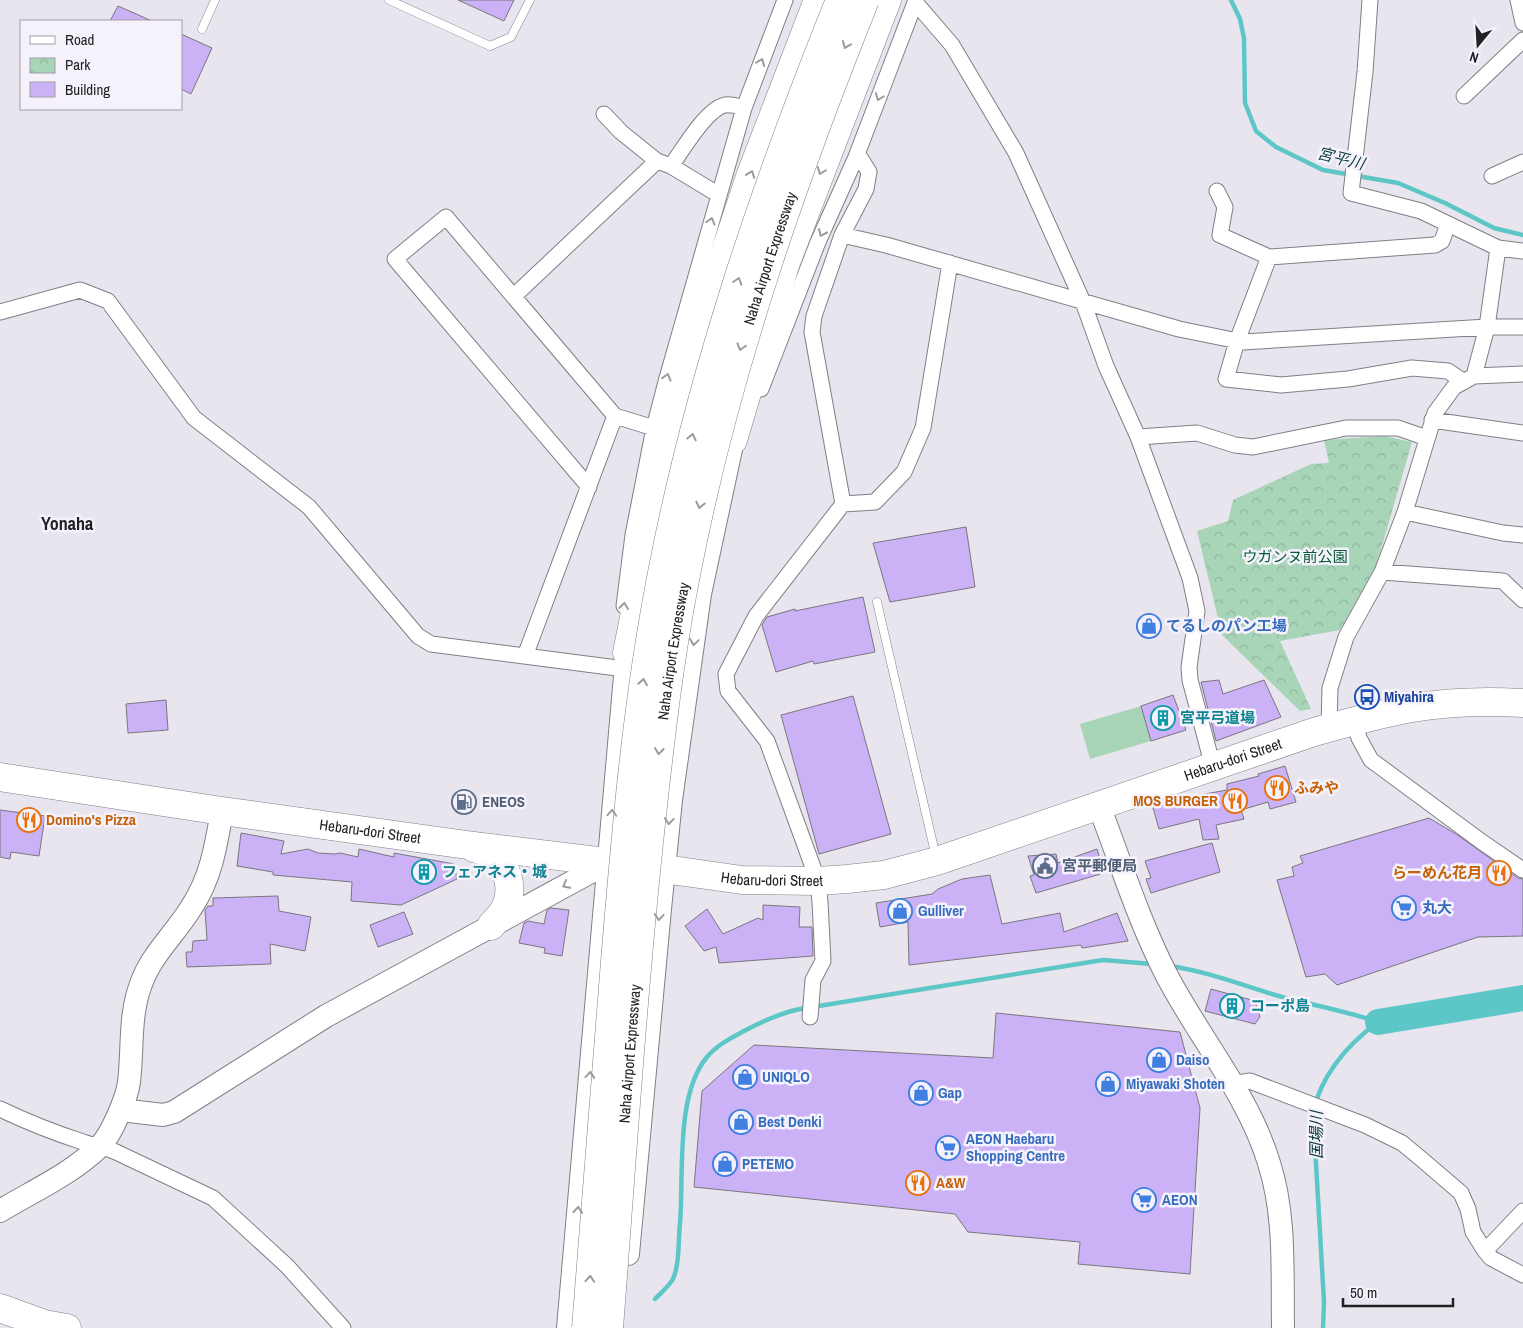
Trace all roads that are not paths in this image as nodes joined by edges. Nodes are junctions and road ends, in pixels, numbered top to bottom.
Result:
1 (215, 0) edge
2 (389, 0) edge
3 (530, 0) edge
4 (785, 0) edge
5 (818, 0) edge
6 (840, 0) edge
7 (865, 0) edge
8 (887, 0) edge
9 (1370, 0) edge
10 (1518, 0) edge
11 (916, 1) edge
12 (1523, 23) edge
13 (202, 29) dead end
14 (1523, 40) edge
15 (1464, 96) dead end
16 (744, 108) junction
17 (604, 114) dead end
18 (856, 157) junction
19 (1523, 162) edge
20 (664, 164) junction
21 (1492, 176) dead end
22 (1217, 191) dead end
23 (719, 195) junction
24 (1448, 224) junction
25 (842, 235) junction
26 (1498, 248) junction
27 (1523, 251) edge
28 (1269, 257) junction
29 (950, 263) junction
30 (514, 296) junction
31 (1083, 302) junction
32 (0, 312) edge
33 (1487, 327) junction
34 (1523, 327) edge
35 (1237, 340) junction
36 (1523, 374) edge
37 (1468, 379) junction
38 (615, 416) junction
39 (1432, 420) junction
40 (654, 428) junction
41 (1523, 433) edge
42 (1138, 437) junction
43 (1427, 438) junction
44 (733, 440) junction
45 (589, 487) junction
46 (843, 504) junction
47 (1404, 512) junction
48 (1523, 535) edge
49 (1382, 572) junction
50 (1523, 600) edge
51 (877, 602) dead end
52 (526, 656) junction
53 (626, 661) junction
54 (1523, 703) edge
55 (1341, 724) junction
56 (1213, 767) junction
57 (0, 777) edge
58 (1100, 806) junction
59 (222, 811) junction
60 (467, 845) junction
61 (609, 862) junction
62 (937, 862) junction
63 (664, 869) junction
64 (1523, 870) edge
65 (818, 881) junction
66 (491, 926) junction
67 (809, 1014) dead end
68 (1232, 1084) junction
69 (0, 1110) edge
70 (121, 1110) junction
71 (101, 1146) junction
72 (0, 1211) edge
73 (1523, 1211) edge
74 (1485, 1251) junction
75 (1523, 1275) edge
76 (0, 1308) edge
77 (67, 1328) edge
78 (343, 1328) edge
79 (568, 1328) edge
80 (586, 1328) edge
81 (609, 1328) edge
82 (621, 1328) edge
83 (1283, 1328) edge

1 - 13 lane
2 - 3 lane
16 -> 4 street
53 -> 5 highway
80 -> 6 highway, Naha Airport Expressway, bridge
7 -> 81 highway, Naha Airport Expressway, bridge
8 -> 44 highway
9 - 24 street
10 - 12 street
11 -> 18 street
11 - 31 street
14 - 15 street
16 - 20 street
16 - 23 street
17 - 20 street
18 - 25 street
18 -> 44 street
19 - 21 street
20 - 23 street
20 - 30 street
22 - 28 street
40 -> 23 street
24 - 26 street
24 - 28 street
25 - 29 street
25 - 46 street
26 - 27 street
26 - 33 street
28 - 35 street
29 - 31 street
29 - 46 street
30 - 38 street
30 - 45 street
31 - 35 street
31 - 42 street
32 - 52 street
33 - 34 street
33 - 35 street
33 - 37 street
35 - 37 street
36 - 37 street
37 - 39 street
38 - 40 street
38 - 45 street
39 - 41 street
39 - 43 street
53 -> 40 street
42 - 43 street
42 - 56 street
43 - 47 street
44 -> 63 street
45 - 52 street
46 - 65 street
47 - 48 street
47 - 49 street
49 - 50 street
49 - 55 street
51 - 62 lane
52 - 53 street
61 -> 53 street
54 - 55 highway, Hebaru-dori Street
55 - 56 highway, Hebaru-dori Street
55 - 64 street
56 - 58 highway, Hebaru-dori Street
57 - 59 highway, Hebaru-dori Street
58 - 62 highway, Hebaru-dori Street
58 - 68 street
59 - 60 highway, Hebaru-dori Street
59 - 70 street
60 - 61 highway, Hebaru-dori Street
60 - 66 highway
61 - 63 highway, Hebaru-dori Street
61 -> 66 street
79 -> 61 street
62 - 65 highway, Hebaru-dori Street
63 - 65 highway, Hebaru-dori Street
63 -> 82 street
65 - 67 street
66 - 70 street
68 - 74 street
68 - 83 street
69 - 71 street
70 - 71 street
71 - 72 street
71 - 78 street
73 - 74 street
74 - 75 street
76 - 77 highway

